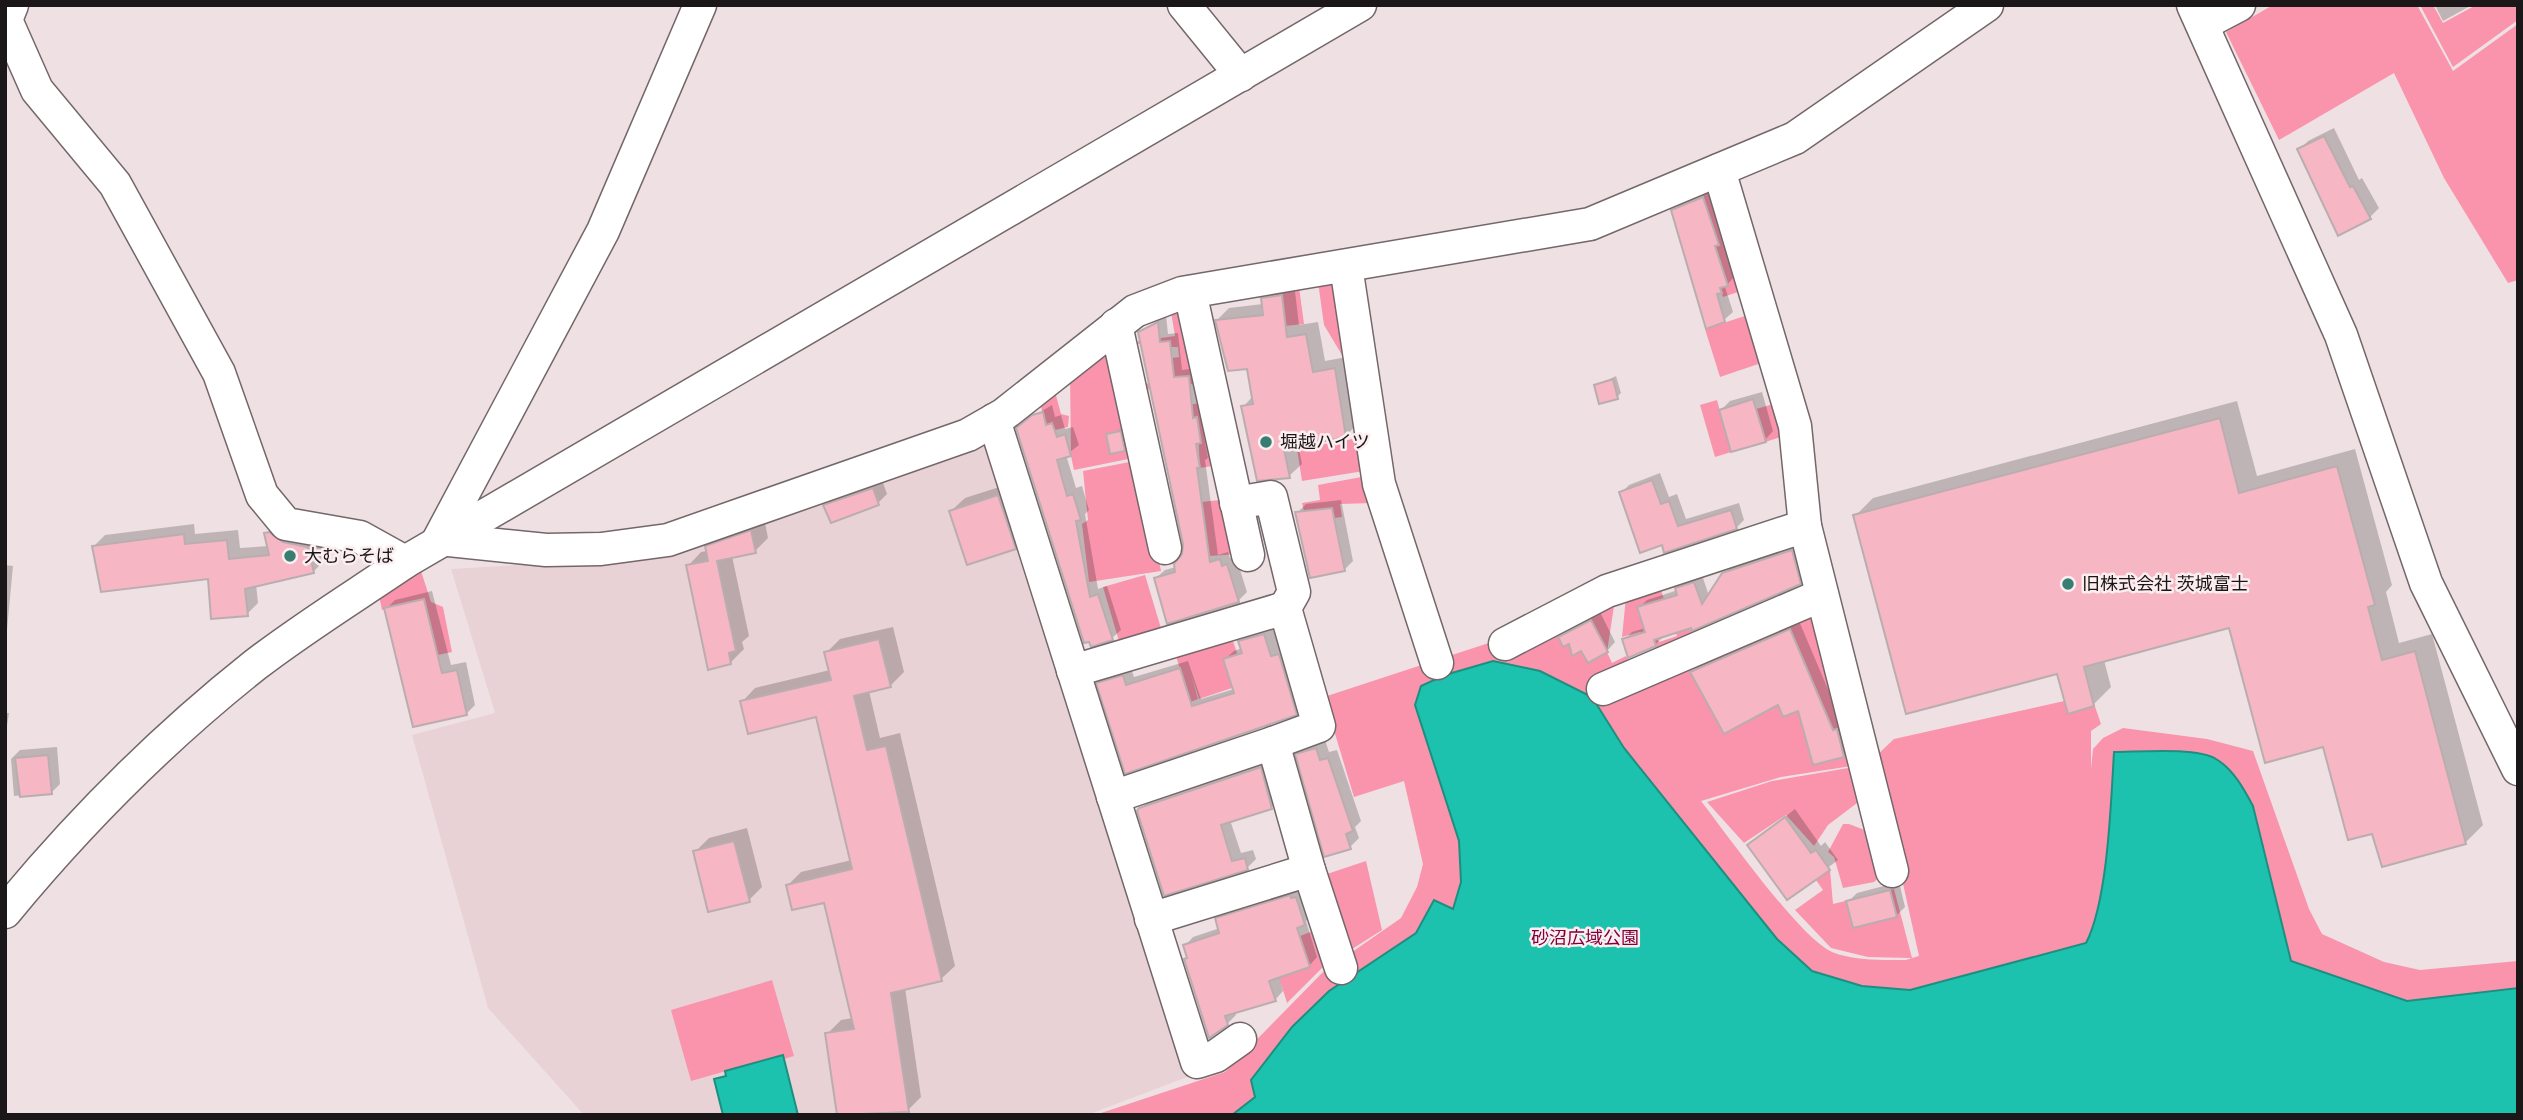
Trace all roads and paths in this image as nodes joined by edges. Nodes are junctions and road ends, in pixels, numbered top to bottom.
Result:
1 (12, 5) edge
2 (1184, 5) edge
3 (1360, 5) edge
4 (1987, 5) edge
5 (2239, 5) edge
6 (701, 7) edge
7 (2198, 15) edge
8 (6, 20) edge
9 (1241, 75) junction
10 (1719, 170) junction
11 (1346, 266) junction
12 (1190, 292) junction
13 (1116, 325) junction
14 (994, 420) junction
15 (1237, 503) junction
16 (1805, 526) junction
17 (439, 539) junction
18 (1165, 548) dead end
19 (1248, 555) dead end
20 (405, 562) junction
21 (1822, 595) junction
22 (1285, 608) junction
23 (1505, 644) dead end
24 (1437, 663) dead end
25 (1073, 671) junction
26 (1604, 689) dead end
27 (1273, 743) junction
28 (2518, 769) edge
29 (1113, 797) junction
30 (1309, 870) junction
31 (1892, 871) dead end
32 (5, 912) edge
33 (1152, 919) junction
34 (1341, 968) dead end
35 (1240, 1039) dead end

1 - 8 street
2 - 9 street
3 - 9 street
4 - 10 street
5 - 7 street
6 - 17 street
7 - 28 street
8 - 20 street
9 - 17 street
10 - 11 street
10 - 16 street
11 - 12 street
11 - 24 street
12 - 13 street
12 - 15 street
13 - 14 street
13 - 18 street
14 - 17 street
14 - 25 street
15 - 19 street
15 - 22 street
16 - 21 street
16 - 23 street
17 - 20 street
20 - 32 street
21 - 26 street
21 - 31 street
22 - 25 street
22 - 27 street
25 - 29 street
27 - 29 street
27 - 30 street
29 - 33 street
30 - 33 street
30 - 34 street
33 - 35 street

